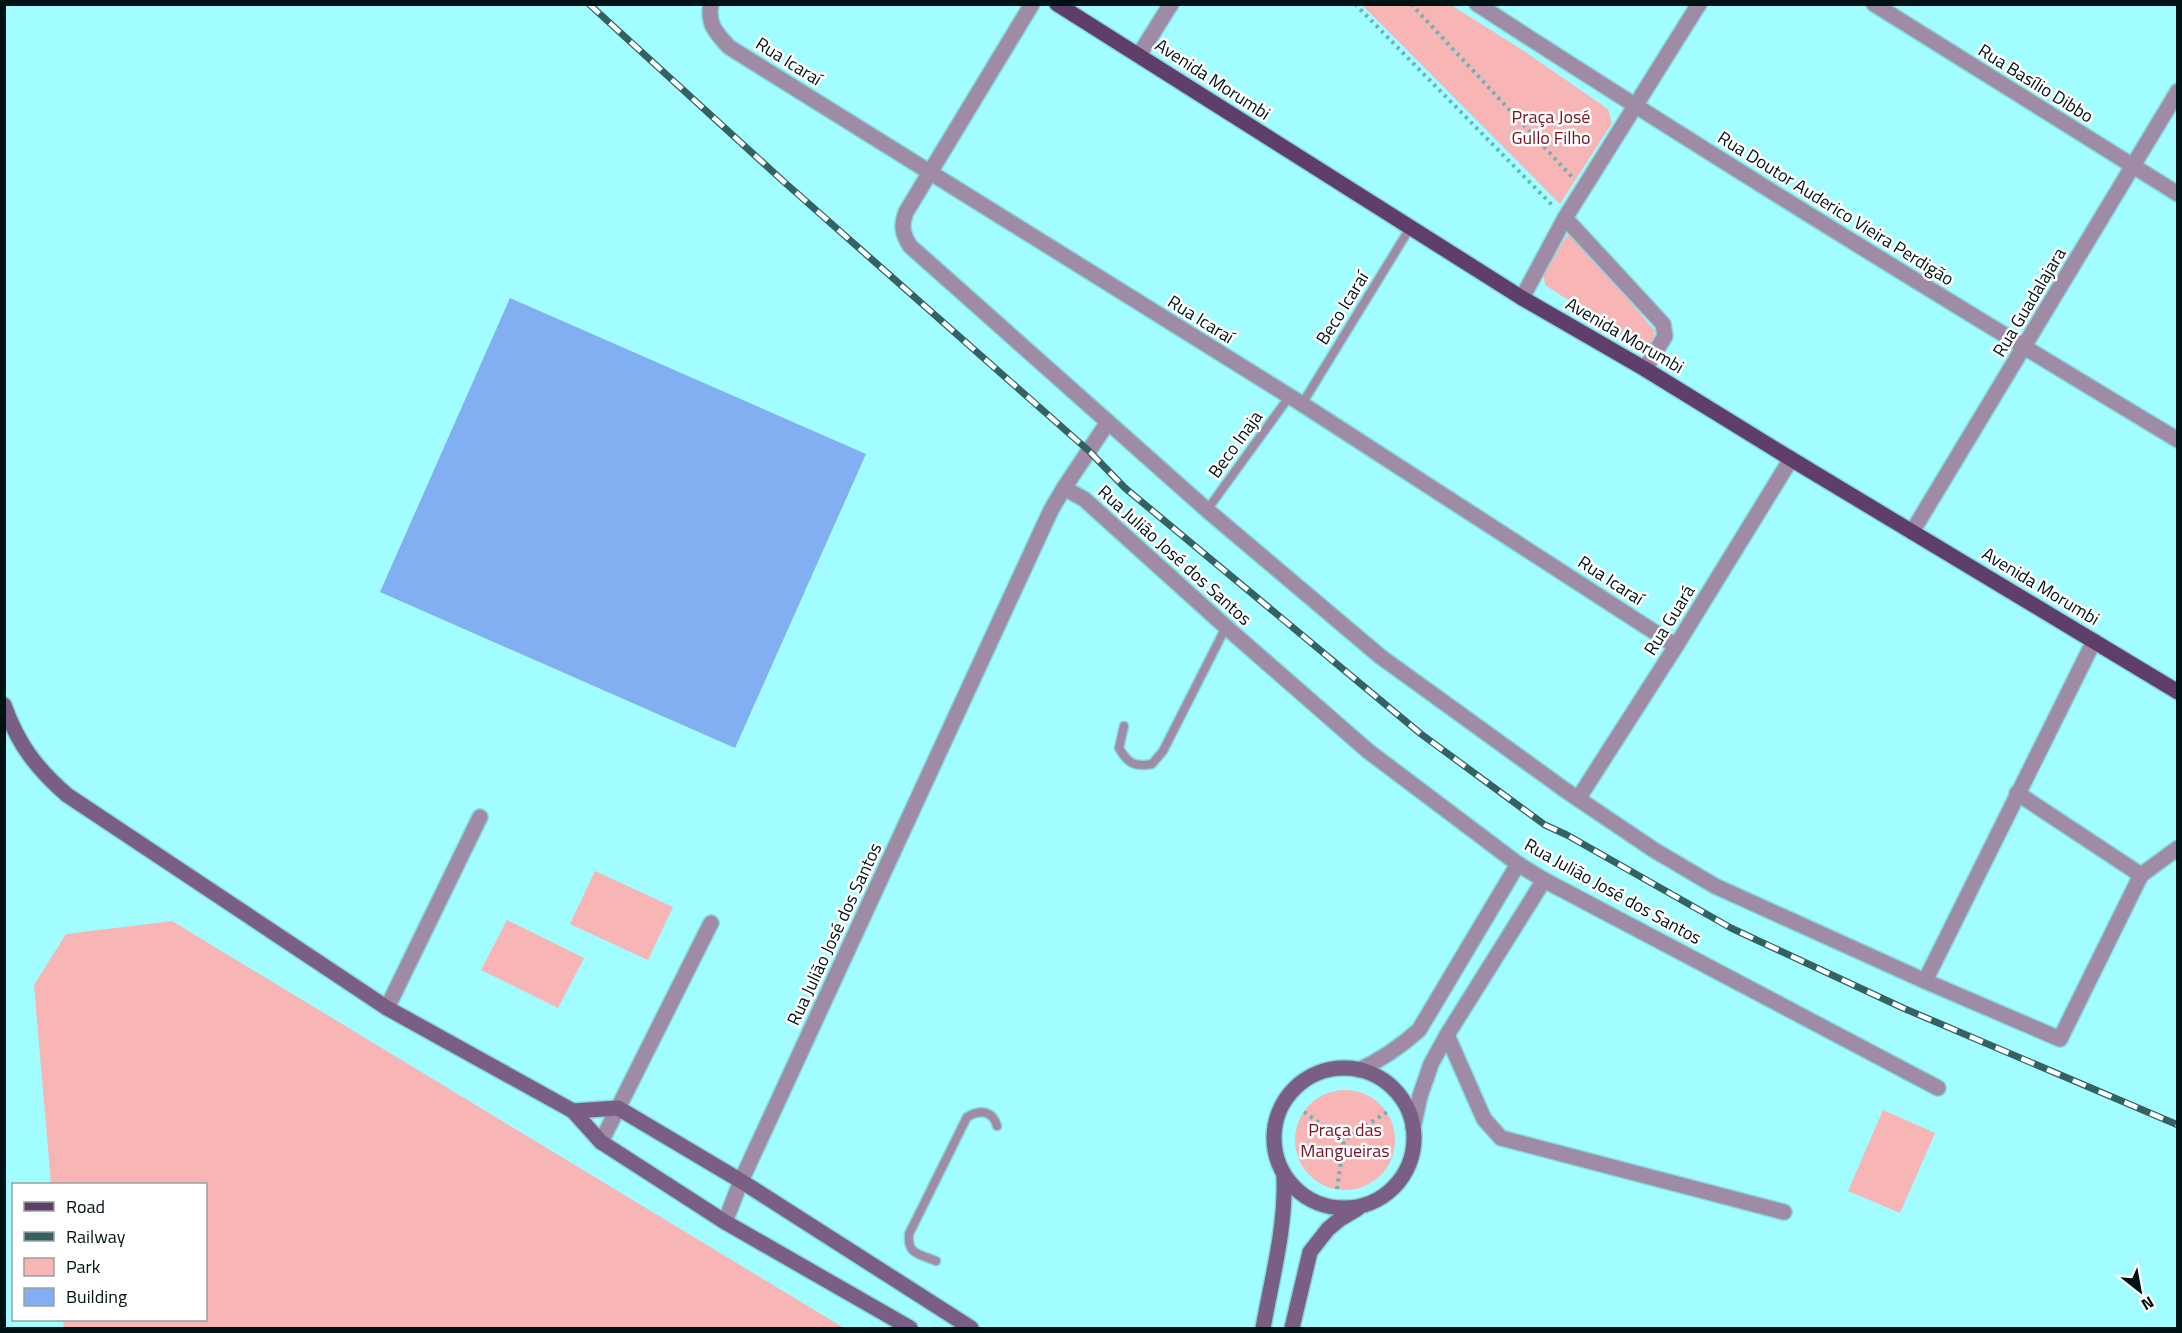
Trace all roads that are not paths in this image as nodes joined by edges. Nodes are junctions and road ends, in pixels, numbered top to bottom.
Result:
1 (711, 4) edge
2 (1032, 4) edge
3 (1058, 4) edge
4 (1171, 4) edge
5 (1477, 4) edge
6 (1699, 4) edge
7 (1874, 4) edge
8 (1139, 55) junction
9 (2178, 91) edge
10 (1634, 106) junction
11 (2132, 167) junction
12 (930, 171) junction
13 (2178, 194) edge
14 (1565, 218) junction
15 (1410, 228) junction
16 (1522, 298) junction
17 (2024, 348) junction
18 (1645, 369) junction
19 (1296, 401) junction
20 (1108, 422) junction
21 (2178, 440) edge
22 (1791, 459) junction
23 (1065, 488) junction
24 (1207, 510) junction
25 (1912, 532) junction
26 (1226, 627) junction
27 (2094, 641) junction
28 (1676, 645) junction
29 (2178, 692) edge
30 (4, 705) edge
31 (1124, 726) dead end
32 (2017, 793) junction
33 (1578, 799) junction
34 (480, 817) dead end
35 (2178, 848) edge
36 (1518, 864) junction
37 (2141, 875) junction
38 (1544, 880) junction
39 (711, 923) dead end
40 (1924, 981) junction
41 (387, 1008) junction
42 (1447, 1035) junction
43 (1359, 1070) junction
44 (1938, 1088) dead end
45 (618, 1108) junction
46 (573, 1111) junction
47 (998, 1126) dead end
48 (1413, 1128) junction
49 (601, 1142) junction
50 (1284, 1176) junction
51 (741, 1181) junction
52 (1367, 1205) junction
53 (1784, 1212) dead end
54 (725, 1222) junction
55 (936, 1261) dead end
56 (910, 1329) edge
57 (971, 1329) edge
58 (1263, 1329) edge
59 (1292, 1329) edge

1 - 12 street, Rua Icaraí
2 - 12 street
3 - 8 main road, Avenida Morumbi
4 - 8 street
5 - 10 street, Rua Doutor Auderico Vieira Perdigão
6 - 10 street
7 - 11 street, Rua Basílio Dibbo
8 - 15 main road, Avenida Morumbi
9 - 11 street, Rua Guadalajara
10 - 14 street
10 - 17 street, Rua Doutor Auderico Vieira Perdigão
11 - 13 street, Rua Basílio Dibbo
11 - 17 street, Rua Guadalajara
12 - 19 street, Rua Icaraí
12 - 20 street
14 - 16 street
14 - 18 street
15 - 16 main road, Avenida Morumbi
15 - 19 lane, Beco Icaraí
16 - 18 main road, Avenida Morumbi
17 - 21 street, Rua Doutor Auderico Vieira Perdigão
17 - 25 street, Rua Guadalajara
18 - 22 main road, Avenida Morumbi
19 - 24 lane, Beco Inaja
19 - 28 street, Rua Icaraí
20 - 23 street
20 - 24 street
22 - 25 main road, Avenida Morumbi
22 - 28 street, Rua Guará
23 - 26 street, Rua Julião José dos Santos
23 - 51 street, Rua Julião José dos Santos
24 - 33 street
25 - 27 main road, Avenida Morumbi
26 - 31 lane
26 - 36 street, Rua Julião José dos Santos
27 - 29 main road, Avenida Morumbi
27 - 32 street
28 - 33 street, Rua Guará
30 - 41 street
32 - 37 street
32 - 40 street
33 - 40 street
34 - 41 street
35 - 37 street
36 - 38 street, Rua Julião José dos Santos
36 - 43 street
37 - 40 street
38 - 42 street
38 - 44 street, Rua Julião José dos Santos
39 - 45 street
41 - 46 street
42 - 48 street
42 - 53 street
43 - 48 street
43 - 50 street
45 - 46 street
45 - 49 street
45 - 51 street
46 - 49 street
47 - 55 lane
48 - 52 street
49 - 54 street
50 - 52 street
50 - 58 street
51 - 54 street, Rua Julião José dos Santos
51 - 57 street
52 - 59 street
54 - 56 street

